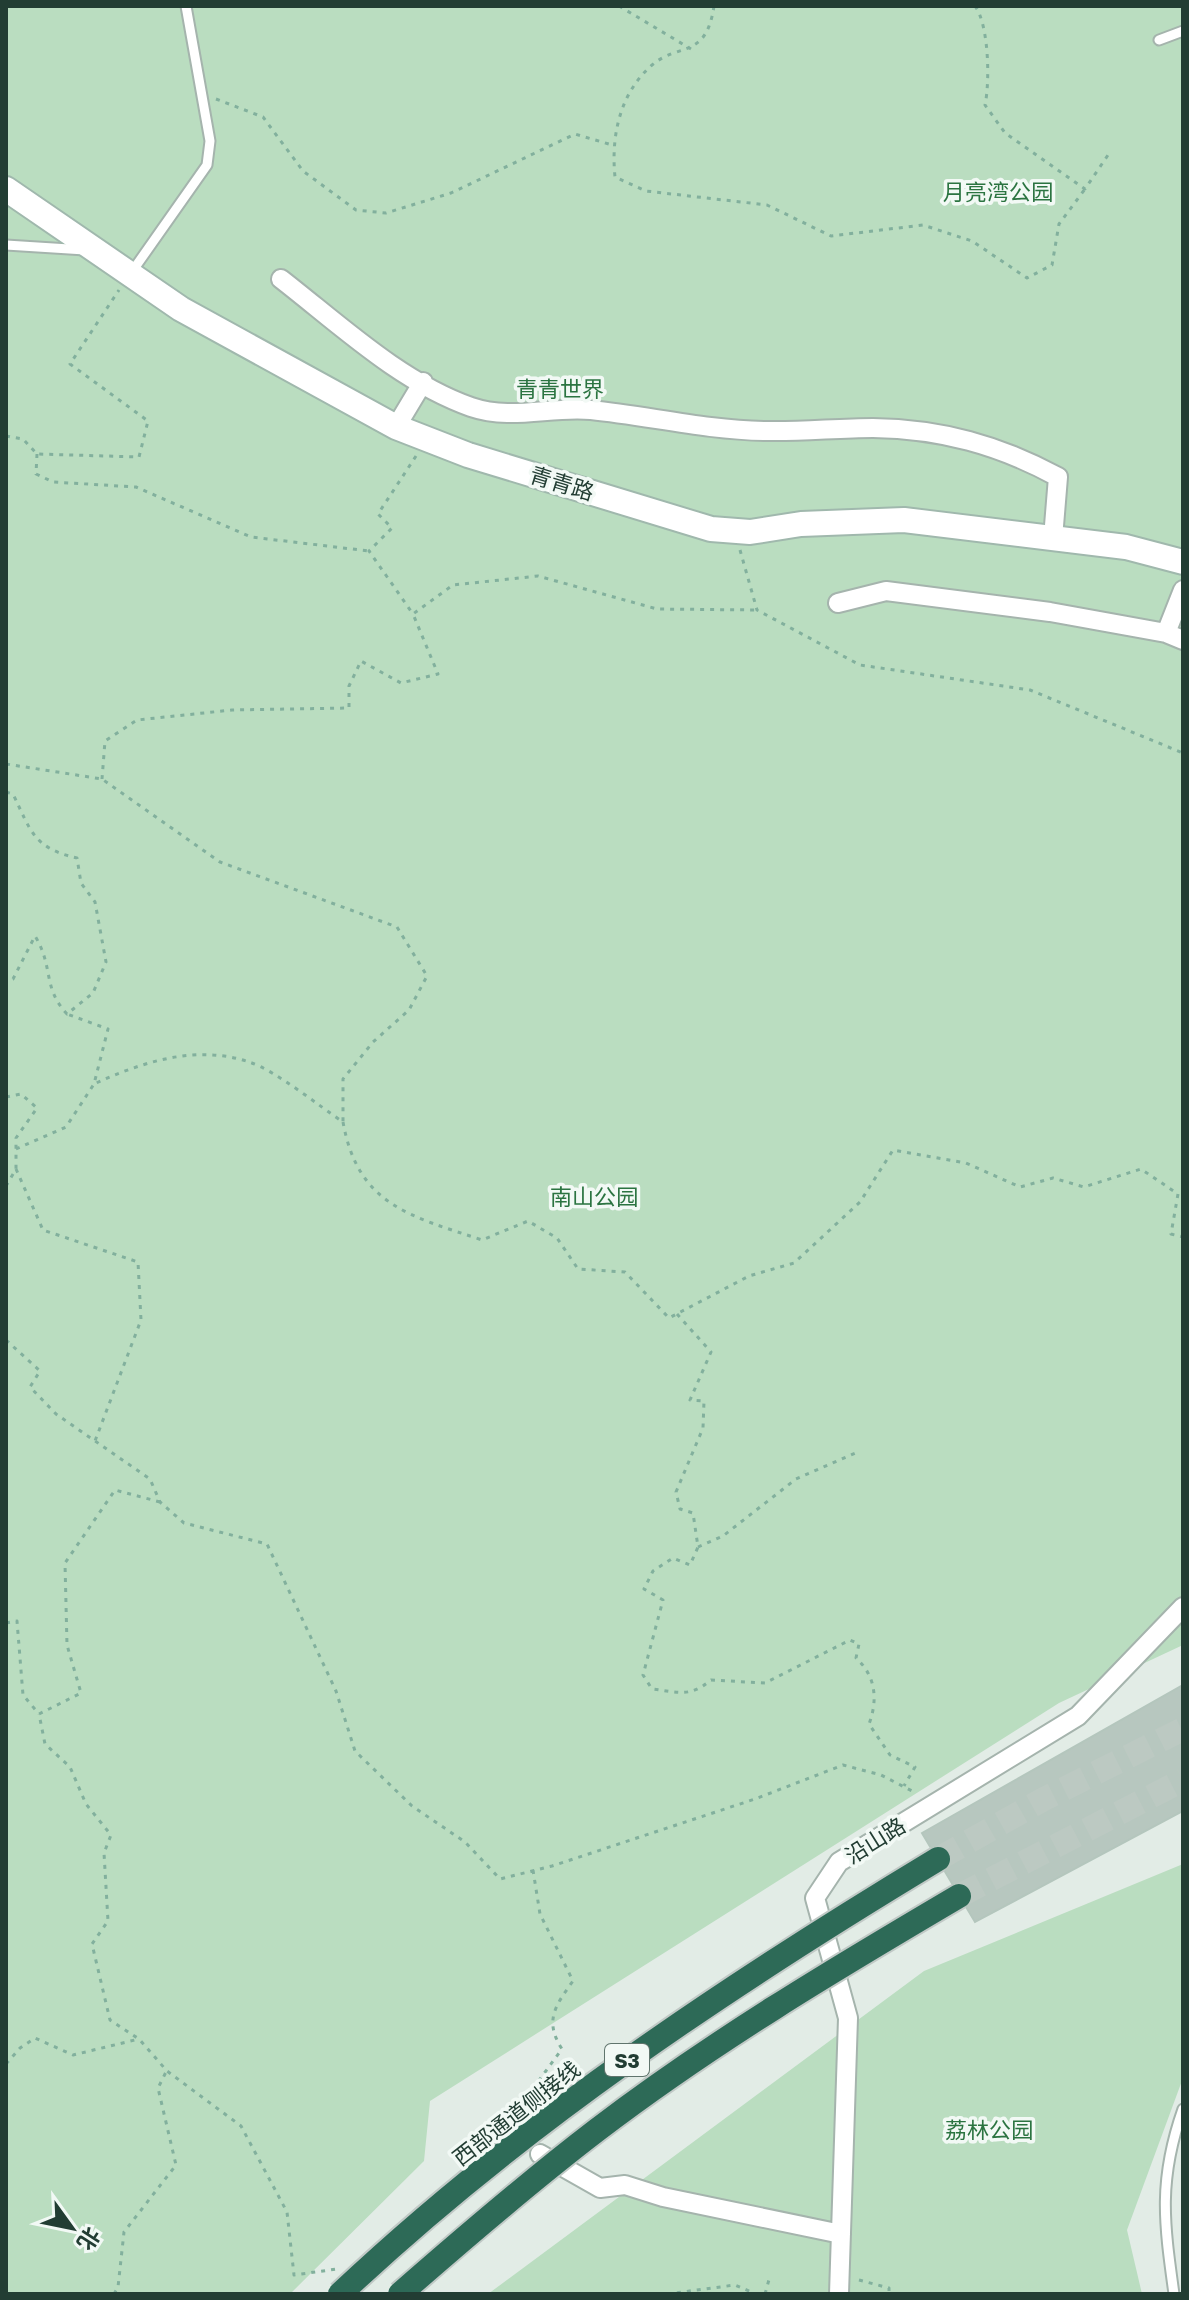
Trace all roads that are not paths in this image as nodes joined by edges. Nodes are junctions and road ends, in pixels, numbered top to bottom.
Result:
1 (186, 6) edge
2 (1183, 31) edge
3 (1159, 40) dead end
4 (6, 189) edge
5 (6, 245) edge
6 (92, 251) junction
7 (129, 276) junction
8 (281, 279) dead end
9 (423, 382) junction
10 (396, 427) junction
11 (1053, 538) junction
12 (1183, 562) edge
13 (1183, 590) edge
14 (838, 603) dead end
15 (1174, 636) edge
16 (1183, 1607) edge
17 (938, 1859) tunnel mouth
18 (959, 1896) tunnel mouth
19 (1183, 2109) edge
20 (540, 2154) dead end
21 (841, 2234) junction
22 (343, 2285) edge
23 (400, 2294) edge
24 (839, 2294) edge
25 (1174, 2294) edge

1 - 7 lane
2 - 3 lane
4 - 6 street, 青青路
5 - 6 lane
6 - 7 street, 青青路
7 - 10 street, 青青路
8 - 9 street
9 - 10 street
9 - 11 street
10 - 11 street, 青青路
11 - 12 street, 青青路
13 - 15 street
14 - 15 street
16 - 21 street, 沿山路
17 - 22 highway, 西部通道侧接线 / S3, bridge
18 - 23 highway, S3, bridge
19 - 25 lane
20 - 21 street
21 - 24 street, 沿山路

